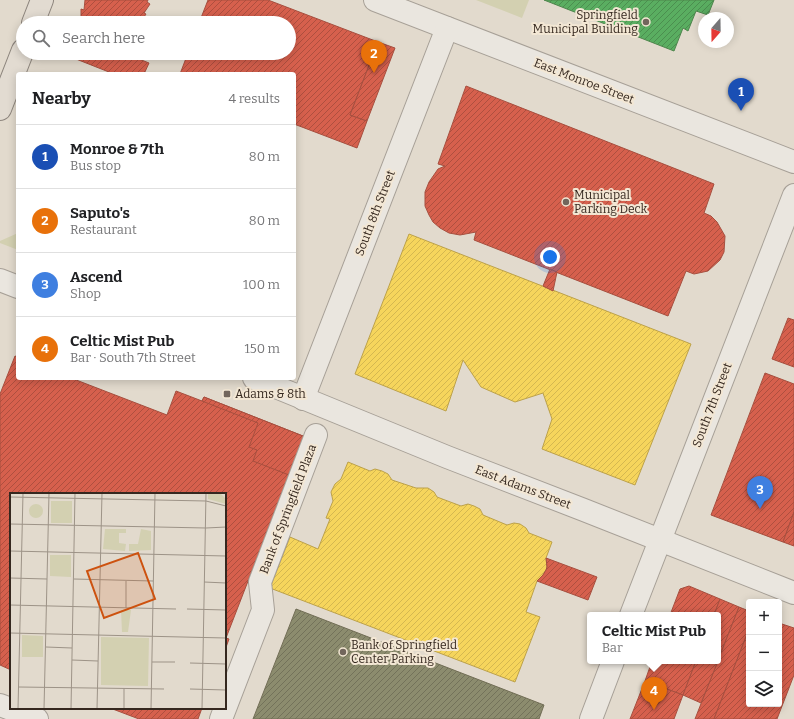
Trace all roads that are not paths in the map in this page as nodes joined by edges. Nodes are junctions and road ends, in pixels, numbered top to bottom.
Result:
1 (42, 0) edge
2 (375, 0) edge
3 (36, 16) edge
4 (448, 28) junction
5 (19, 60) edge
6 (0, 109) edge
7 (794, 162) edge
8 (794, 195) edge
9 (0, 280) edge
10 (16, 286) edge
11 (259, 380) edge
12 (303, 399) junction
13 (316, 435) dead end
14 (660, 540) junction
15 (794, 593) edge
16 (632, 612) edge
17 (612, 664) edge
18 (0, 705) edge
19 (226, 706) edge
20 (10, 709) edge
21 (11, 709) edge
22 (225, 709) edge
23 (37, 719) edge
24 (221, 719) edge
25 (591, 719) edge

1 - 3 main road
2 - 4 street, East Monroe Street
4 - 7 street, East Monroe Street
4 - 12 street, South 8th Street
5 - 6 main road
8 - 14 street, South 7th Street
9 - 10 street
11 - 12 street, East Adams Street
12 - 14 street, East Adams Street
13 - 19 street, Bank of Springfield Plaza
14 - 15 street, East Adams Street
14 - 16 street, South 7th Street
17 - 25 street
18 - 20 street
21 - 23 street
22 - 24 street, Bank of Springfield Plaza

